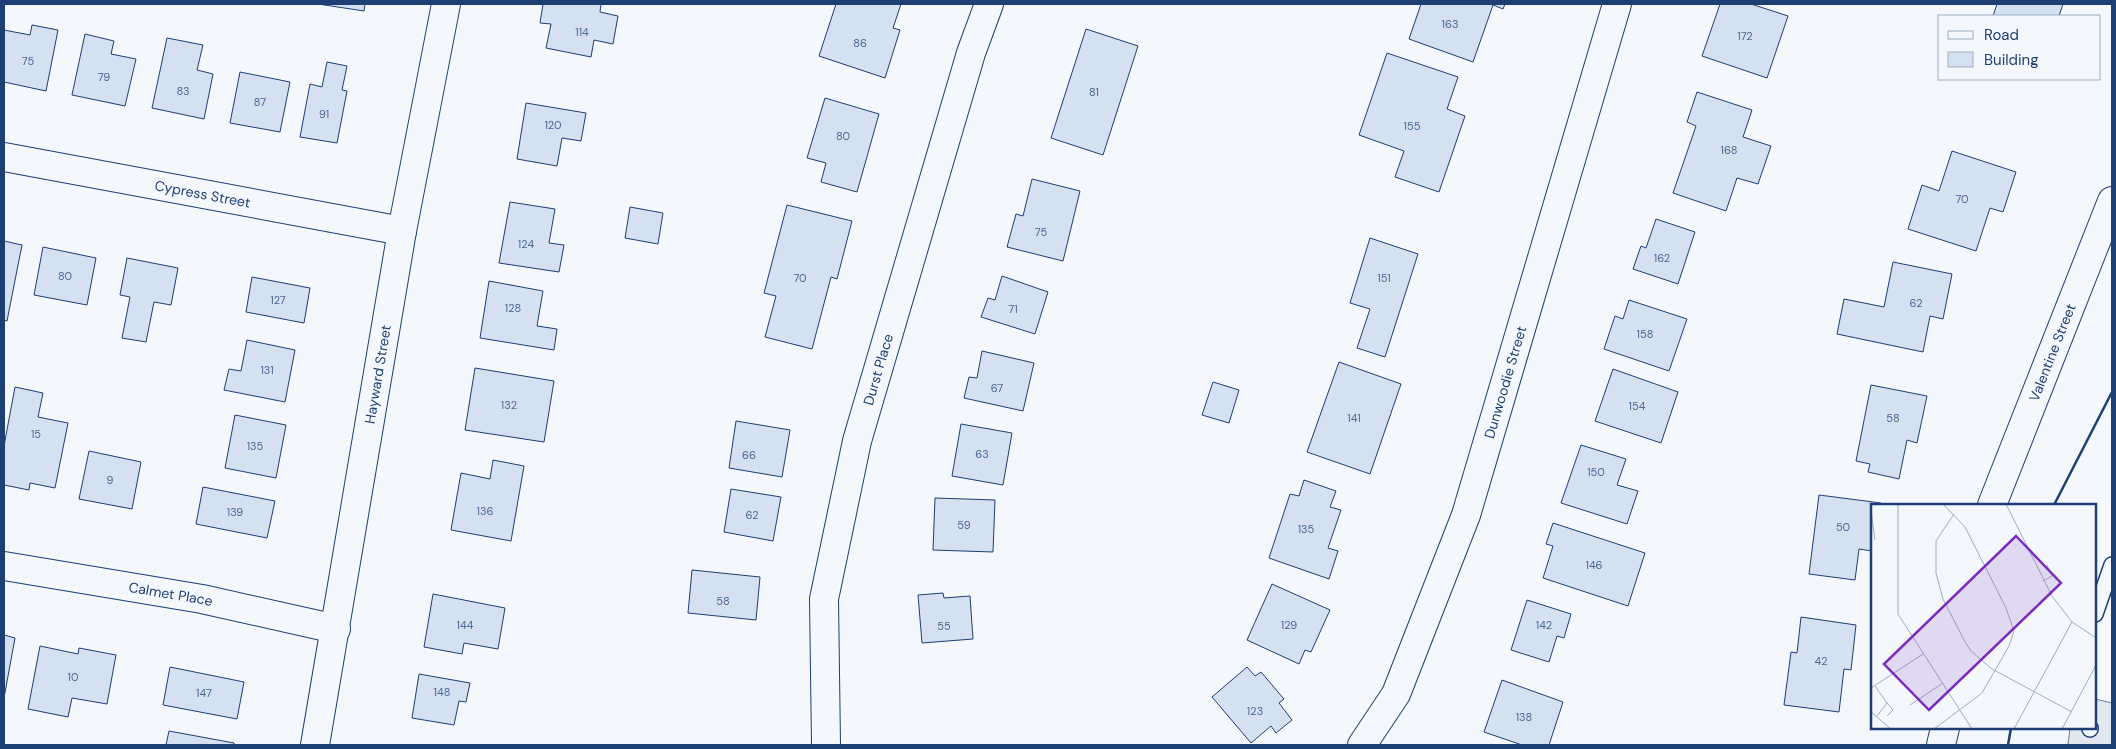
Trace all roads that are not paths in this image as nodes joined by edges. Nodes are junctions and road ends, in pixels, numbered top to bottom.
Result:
1 (446, 4) edge
2 (989, 4) edge
3 (1617, 4) edge
4 (4, 157) edge
5 (2112, 201) edge
6 (402, 231) junction
7 (1992, 504) edge
8 (2112, 565) edge
9 (4, 566) edge
10 (2096, 611) edge
11 (336, 629) junction
12 (1945, 729) edge
13 (315, 745) edge
14 (826, 745) edge
15 (1362, 745) edge
16 (1942, 745) edge

1 - 6 street, Hayward Street
2 - 14 street, Durst Place
3 - 15 street, Dunwoodie Street
4 - 6 street, Cypress Street
5 - 7 street, Valentine Street
6 - 11 street, Hayward Street
8 - 10 lane
9 - 11 street, Calmet Place
11 - 13 street, Hayward Street
12 - 16 street

